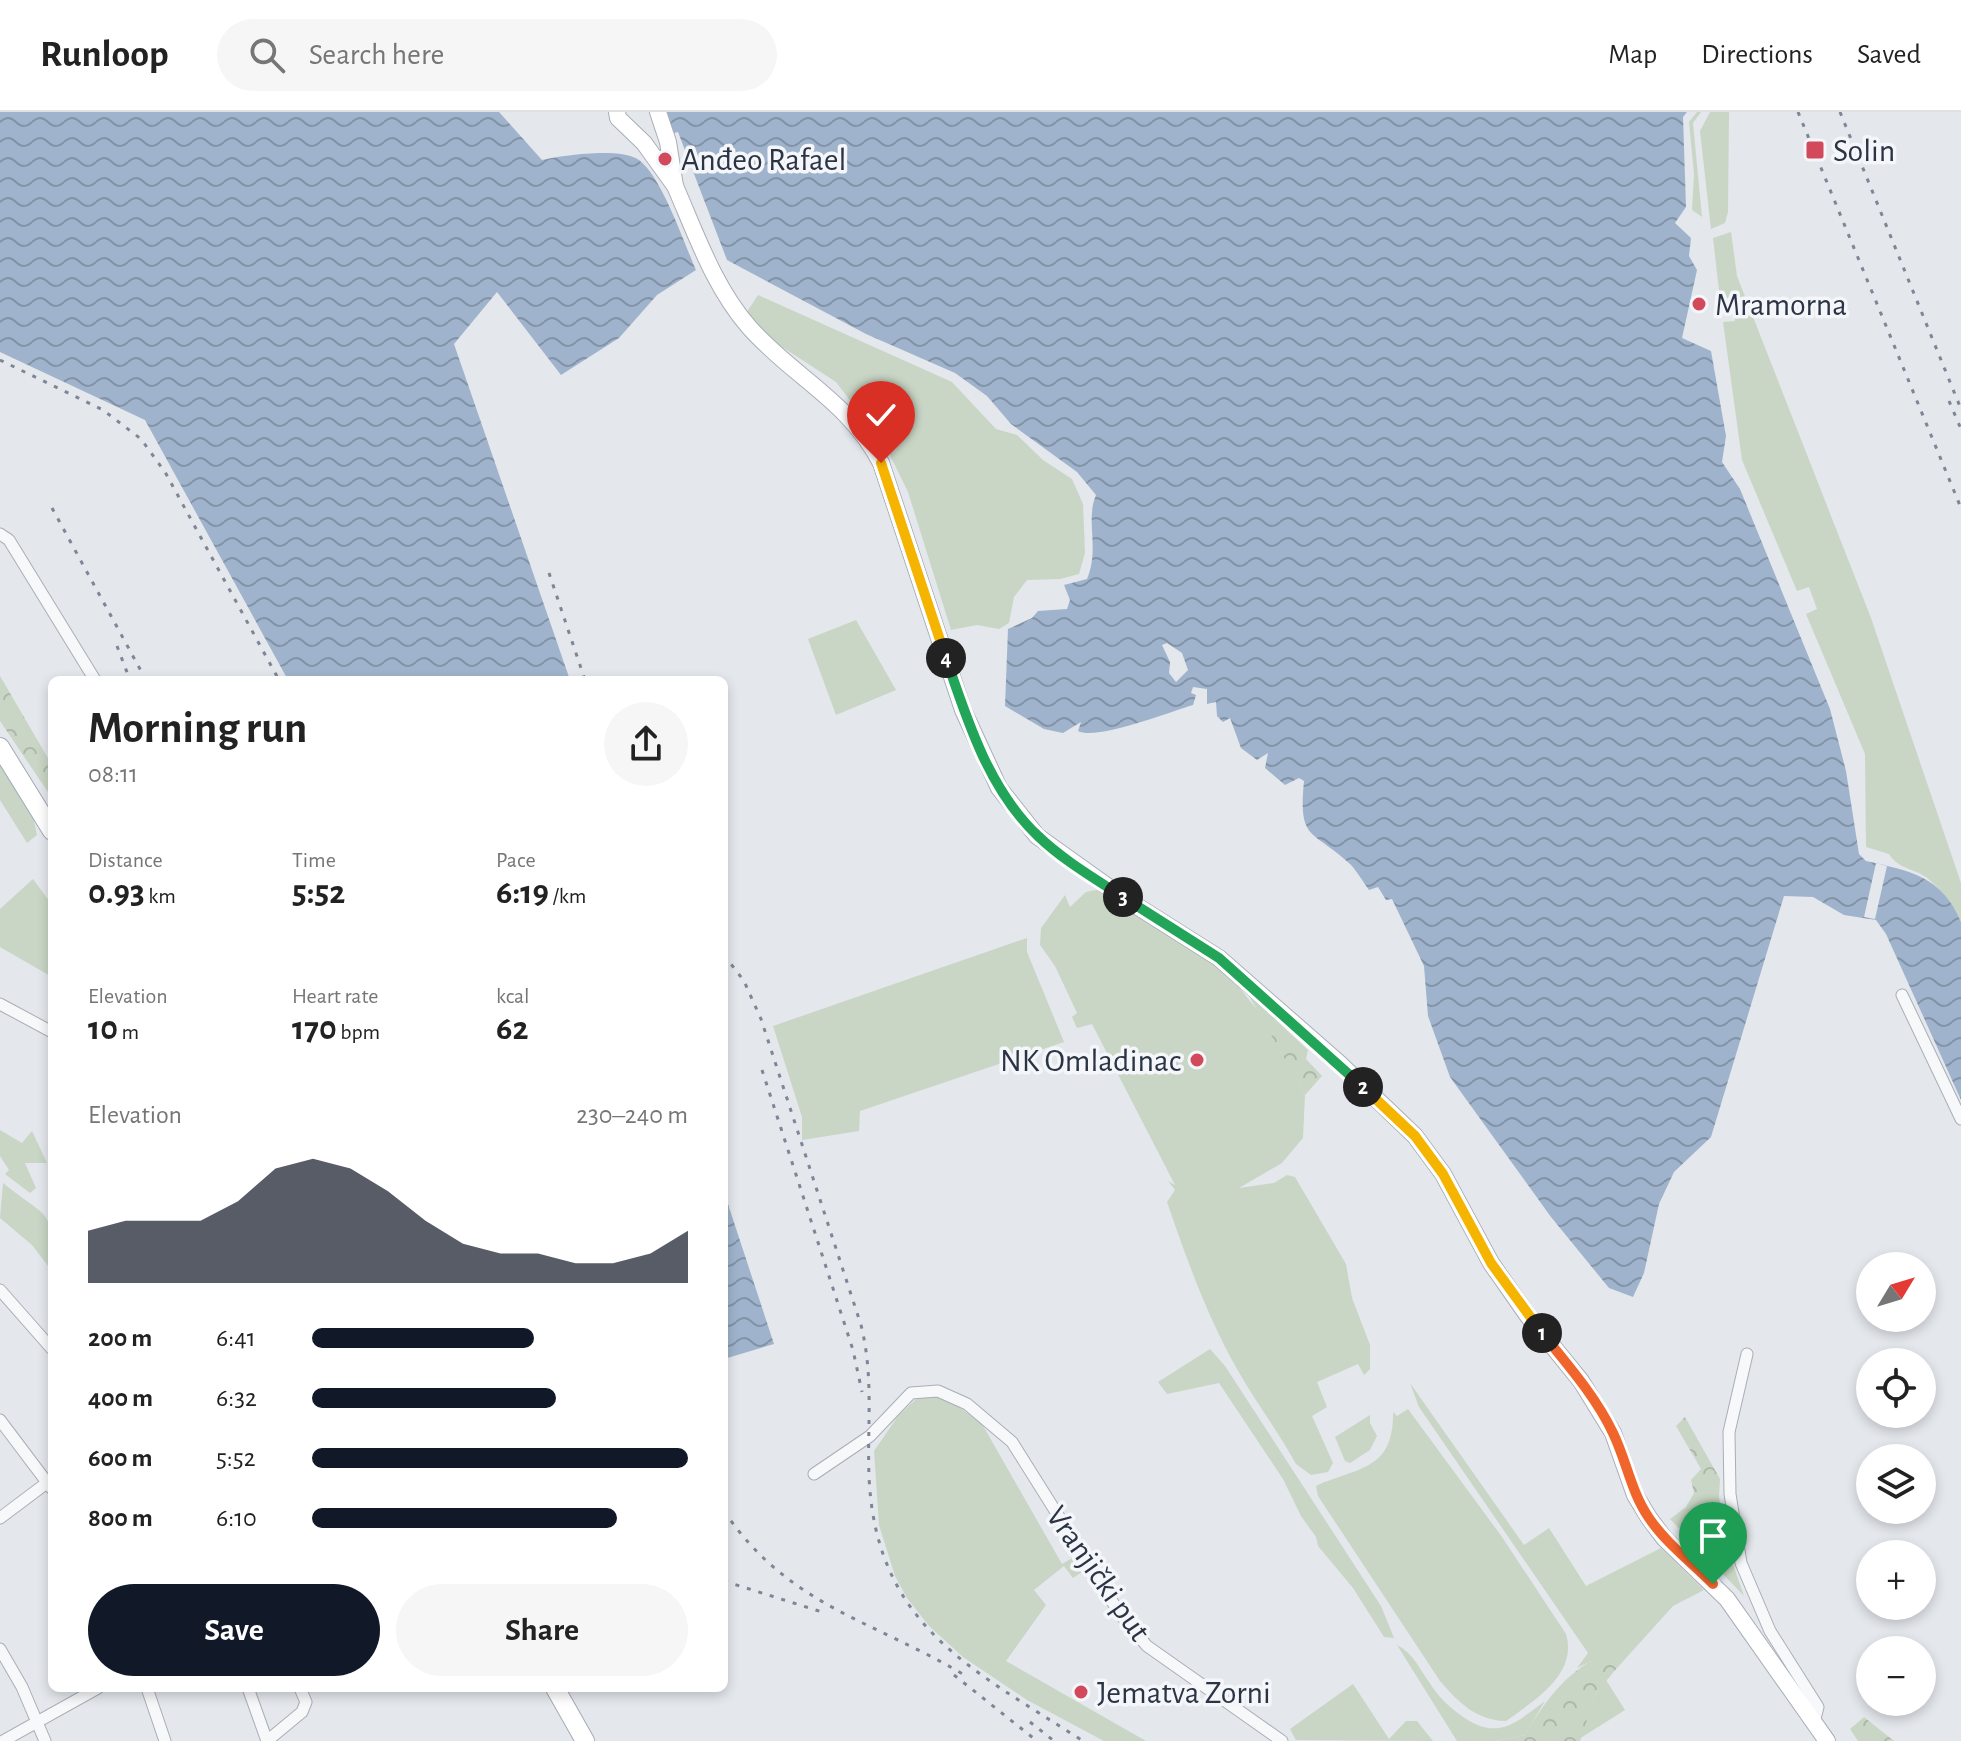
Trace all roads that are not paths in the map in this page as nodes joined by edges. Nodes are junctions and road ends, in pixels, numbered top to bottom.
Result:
1 (658, 112) edge
2 (614, 114) edge
3 (675, 186) junction
4 (0, 534) edge
5 (93, 676) edge
6 (0, 747) edge
7 (48, 825) edge
8 (1902, 995) dead end
9 (0, 1004) edge
10 (48, 1030) edge
11 (1961, 1119) edge
12 (0, 1290) edge
13 (48, 1344) edge
14 (1747, 1354) dead end
15 (0, 1420) edge
16 (814, 1474) dead end
17 (48, 1482) edge
18 (48, 1486) edge
19 (0, 1518) edge
20 (0, 1649) edge
21 (91, 1692) edge
22 (148, 1692) edge
23 (249, 1692) edge
24 (302, 1692) edge
25 (557, 1692) edge
26 (37, 1722) junction
27 (1814, 1723) junction
28 (3, 1741) edge
29 (45, 1741) edge
30 (165, 1741) edge
31 (267, 1741) edge
32 (585, 1741) edge
33 (1282, 1741) edge
34 (1827, 1741) edge

1 - 3 main road
2 - 3 main road
3 - 27 main road
4 - 5 street
6 - 7 main road
8 - 11 street
9 - 10 street
12 - 13 street
14 - 27 street
15 - 17 street
16 - 33 street, Vranjički put
18 - 19 street
20 - 26 street
21 - 26 street
22 - 30 street
23 - 31 street
24 - 31 street
25 - 32 main road
26 - 28 street
26 - 29 street
27 - 34 main road

